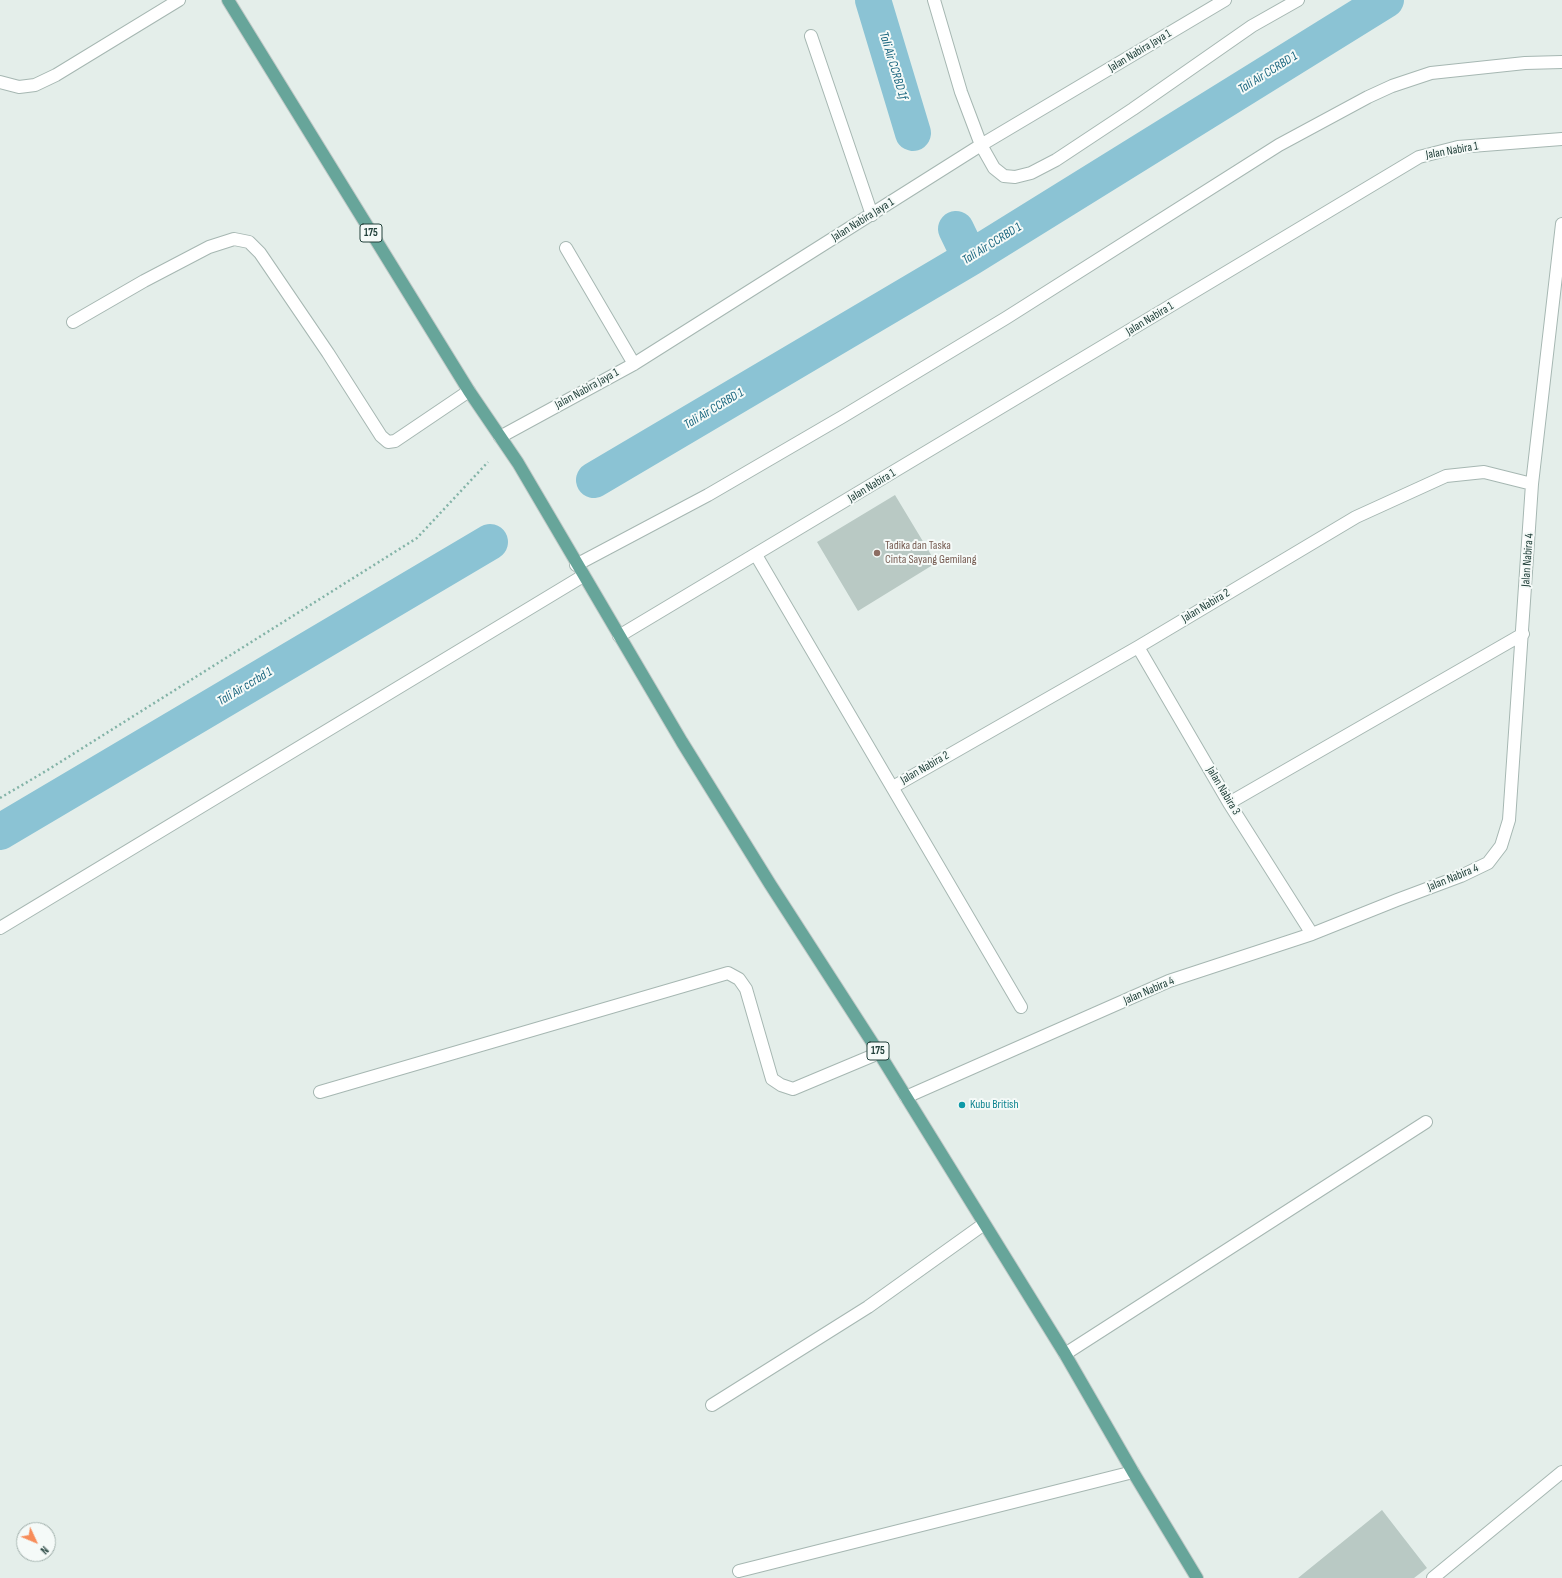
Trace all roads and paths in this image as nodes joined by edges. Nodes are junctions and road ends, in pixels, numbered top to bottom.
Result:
1 (178, 0) edge
2 (228, 0) edge
3 (934, 0) edge
4 (1225, 0) edge
5 (1298, 0) edge
6 (811, 36) dead end
7 (1562, 62) edge
8 (0, 82) edge
9 (1562, 139) edge
10 (981, 145) junction
11 (872, 215) junction
12 (1562, 224) edge
13 (566, 248) dead end
14 (73, 322) dead end
15 (634, 364) junction
16 (469, 391) junction
17 (502, 441) junction
18 (1532, 484) junction
19 (756, 555) junction
20 (576, 565) junction
21 (583, 576) junction
22 (1523, 634) junction
23 (619, 636) junction
24 (1138, 647) junction
25 (893, 787) junction
26 (0, 798) edge
27 (1229, 803) junction
28 (0, 928) edge
29 (1312, 934) junction
30 (1021, 1007) dead end
31 (879, 1053) junction
32 (320, 1092) dead end
33 (906, 1097) junction
34 (1426, 1122) dead end
35 (984, 1224) junction
36 (1065, 1354) junction
37 (712, 1405) dead end
38 (1133, 1472) junction
39 (1562, 1472) edge
40 (739, 1571) dead end
41 (1197, 1578) edge
42 (1433, 1578) edge

1 - 8 street
2 - 16 main road, 175
3 - 10 street
4 - 10 street, Jalan Nabira Jaya 1
5 - 10 street
6 - 11 street
7 - 20 street
9 - 19 street, Jalan Nabira 1
10 - 11 street, Jalan Nabira Jaya 1
11 - 15 street, Jalan Nabira Jaya 1
12 - 18 street, Jalan Nabira 4
13 - 15 street
14 - 16 street
15 - 17 street, Jalan Nabira Jaya 1
16 - 17 main road, 175
17 - 20 main road, 175
17 - 26 path
18 - 22 street, Jalan Nabira 4
18 - 24 street, Jalan Nabira 2
19 - 23 street, Jalan Nabira 1
19 - 25 street
20 - 21 main road, 175
21 - 23 main road, 175
21 - 28 street
22 - 27 street
22 - 29 street, Jalan Nabira 4
23 - 31 main road, 175
24 - 25 street, Jalan Nabira 2
24 - 27 street, Jalan Nabira 3
25 - 30 street
27 - 29 street, Jalan Nabira 3
29 - 33 street, Jalan Nabira 4
31 - 32 street
31 - 33 main road, 175
33 - 35 main road, 175
34 - 36 street
35 - 36 main road, 175
35 - 37 street
36 - 38 main road, 175
38 - 40 street
38 - 41 main road, 175
39 - 42 street

